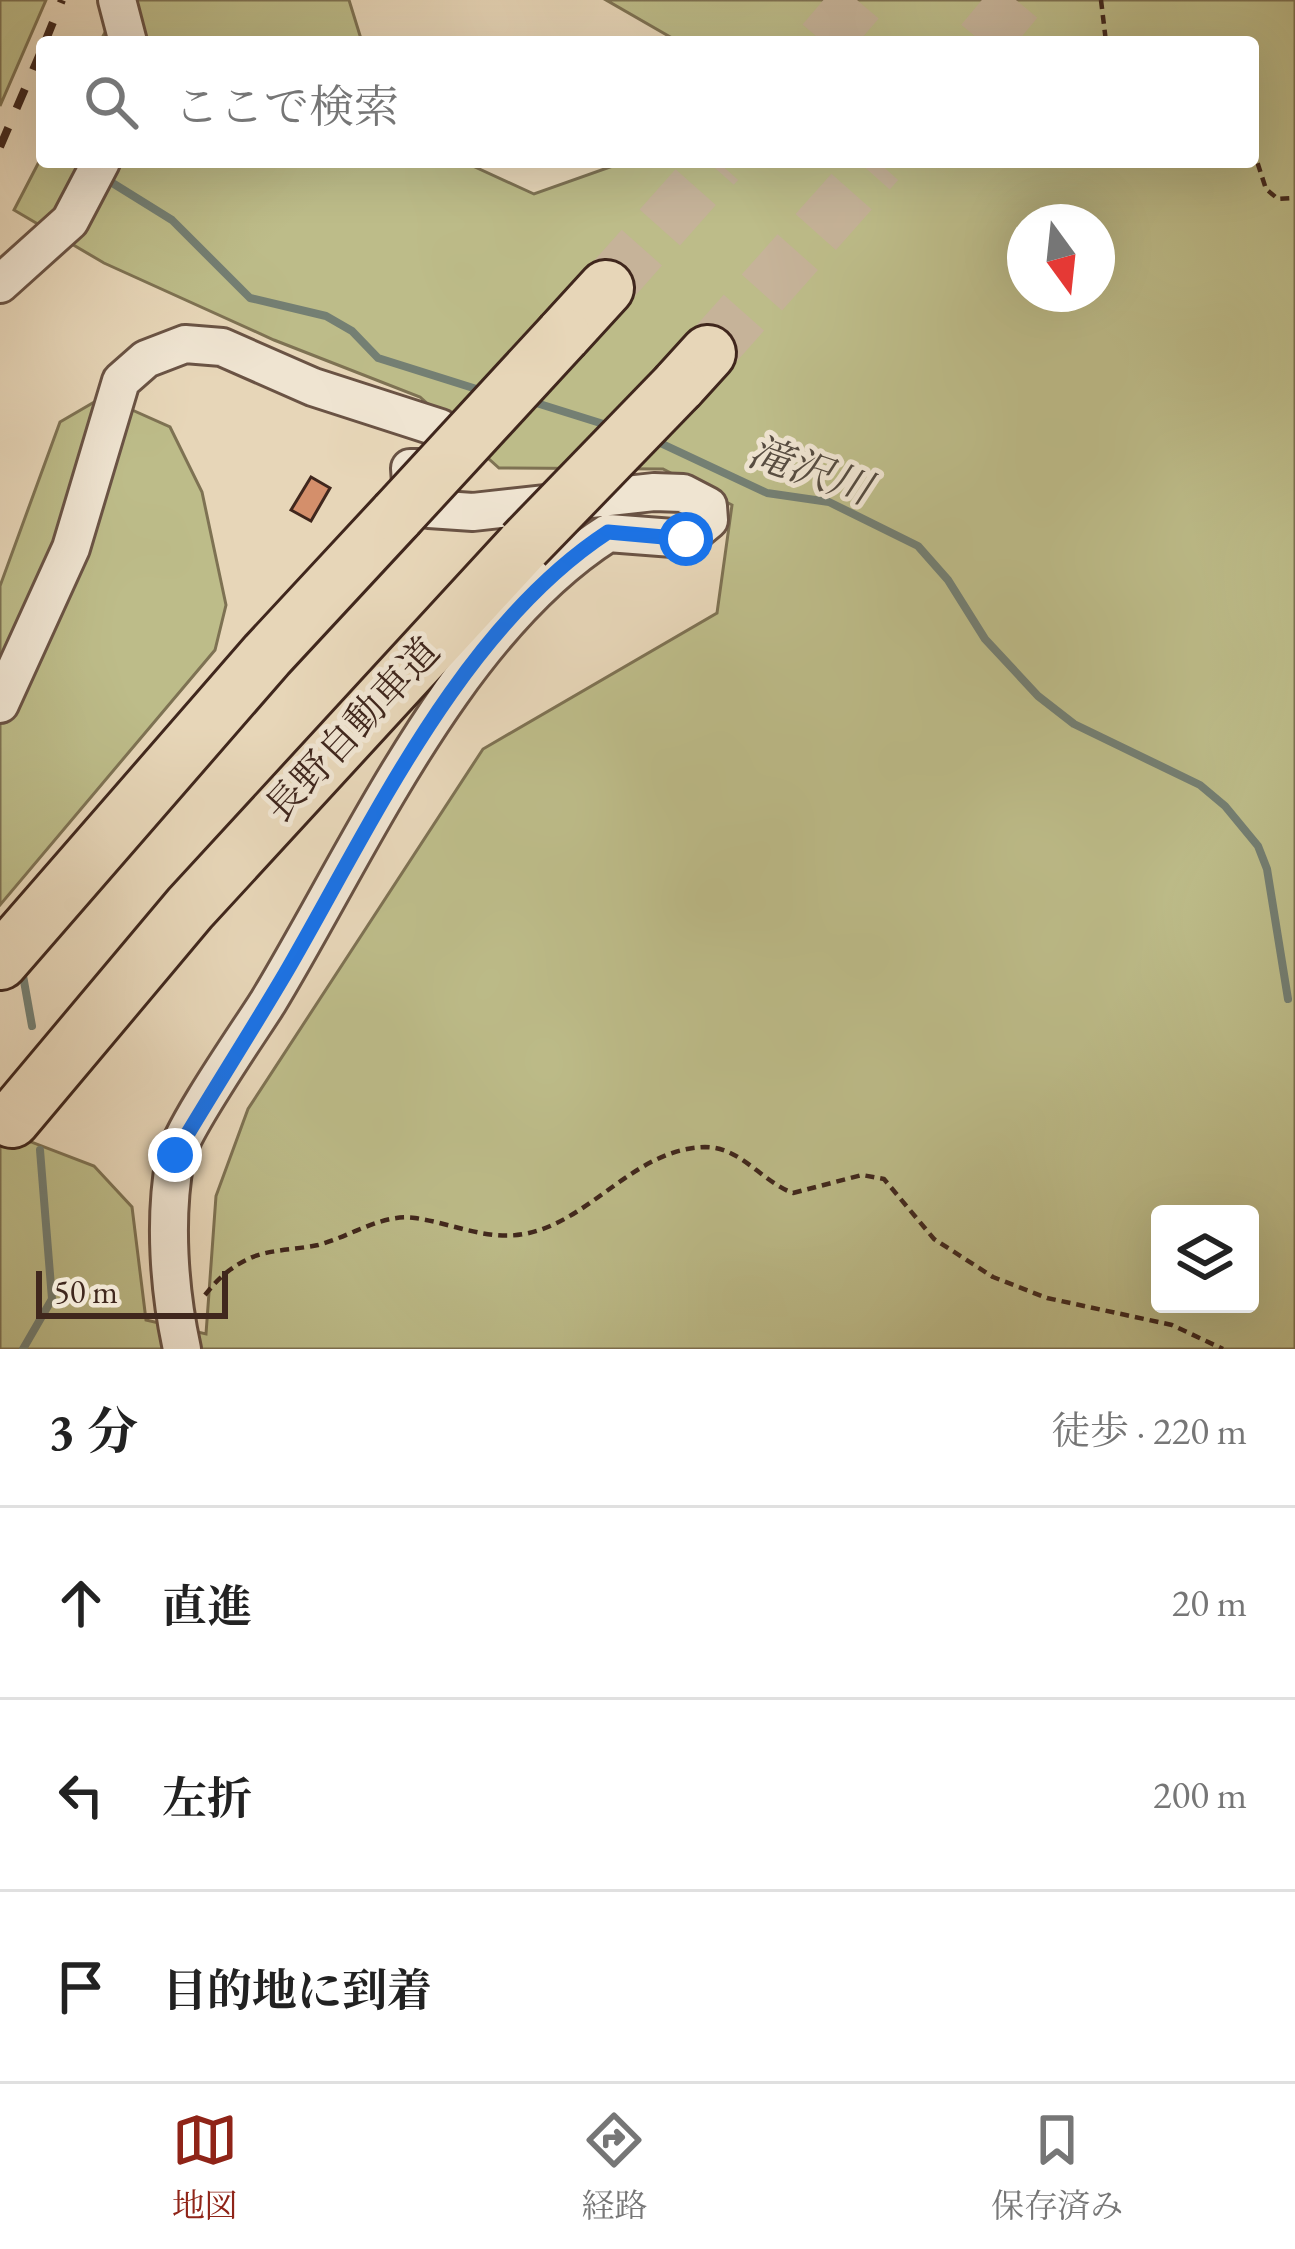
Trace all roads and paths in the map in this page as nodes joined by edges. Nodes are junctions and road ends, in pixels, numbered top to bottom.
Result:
1 (117, 0) edge
2 (1101, 0) edge
3 (126, 36) edge
4 (1105, 36) edge
5 (1259, 167) edge
6 (94, 175) edge
7 (1295, 198) edge
8 (0, 284) edge
9 (606, 287) tunnel mouth
10 (693, 370) tunnel mouth
11 (0, 704) edge
12 (0, 962) edge
13 (12, 1120) dead end
14 (170, 1299) junction
15 (182, 1349) edge
16 (1222, 1349) edge

1 - 3 street
2 - 4 path
5 - 7 path
6 - 8 street
9 - 12 highway, bridge
10 - 13 highway, 長野自動車道, bridge
11 - 14 street
14 - 15 street
14 - 16 path

